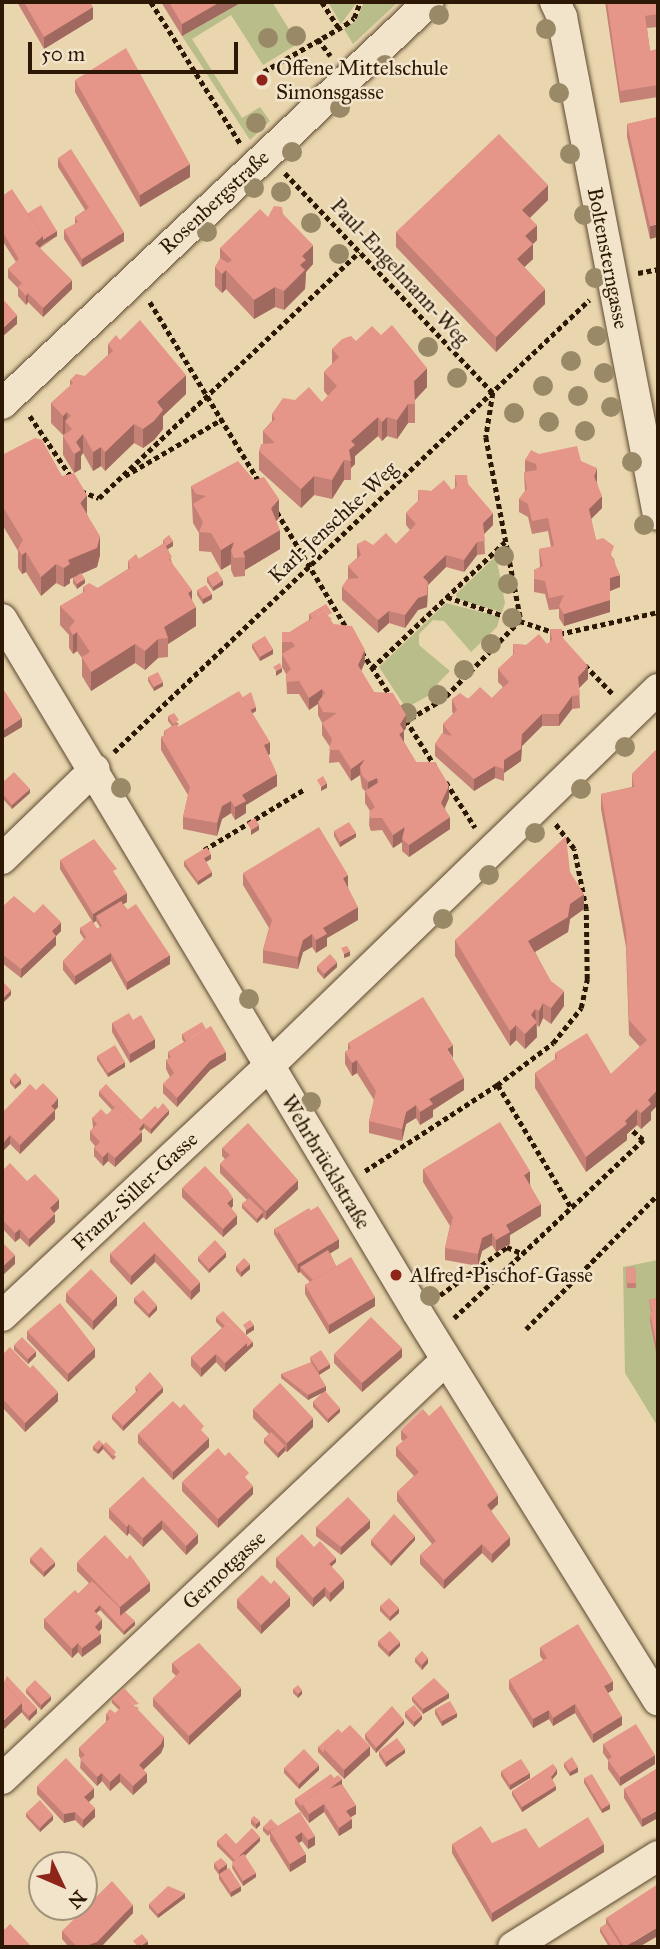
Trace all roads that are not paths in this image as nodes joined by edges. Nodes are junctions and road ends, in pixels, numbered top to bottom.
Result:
1 (429, 2) edge
2 (555, 2) edge
3 (8, 398) edge
4 (658, 516) edge
5 (2, 619) edge
6 (658, 689) edge
7 (95, 769) junction
8 (2, 859) edge
9 (268, 1067) junction
10 (2, 1316) edge
11 (440, 1349) junction
12 (658, 1700) edge
13 (2, 1779) edge
14 (658, 1856) edge
15 (513, 1947) edge

1 - 3 street, Rosenbergstraße
2 - 4 street, Boltensterngasse
5 - 7 street, Wehrbrücklstraße
6 - 9 street
7 - 8 street
7 - 9 street, Wehrbrücklstraße
9 - 10 street, Franz-Siller-Gasse
9 - 11 street, Wehrbrücklstraße
11 - 12 street, Wehrbrücklstraße
11 - 13 street, Gernotgasse
14 - 15 street

